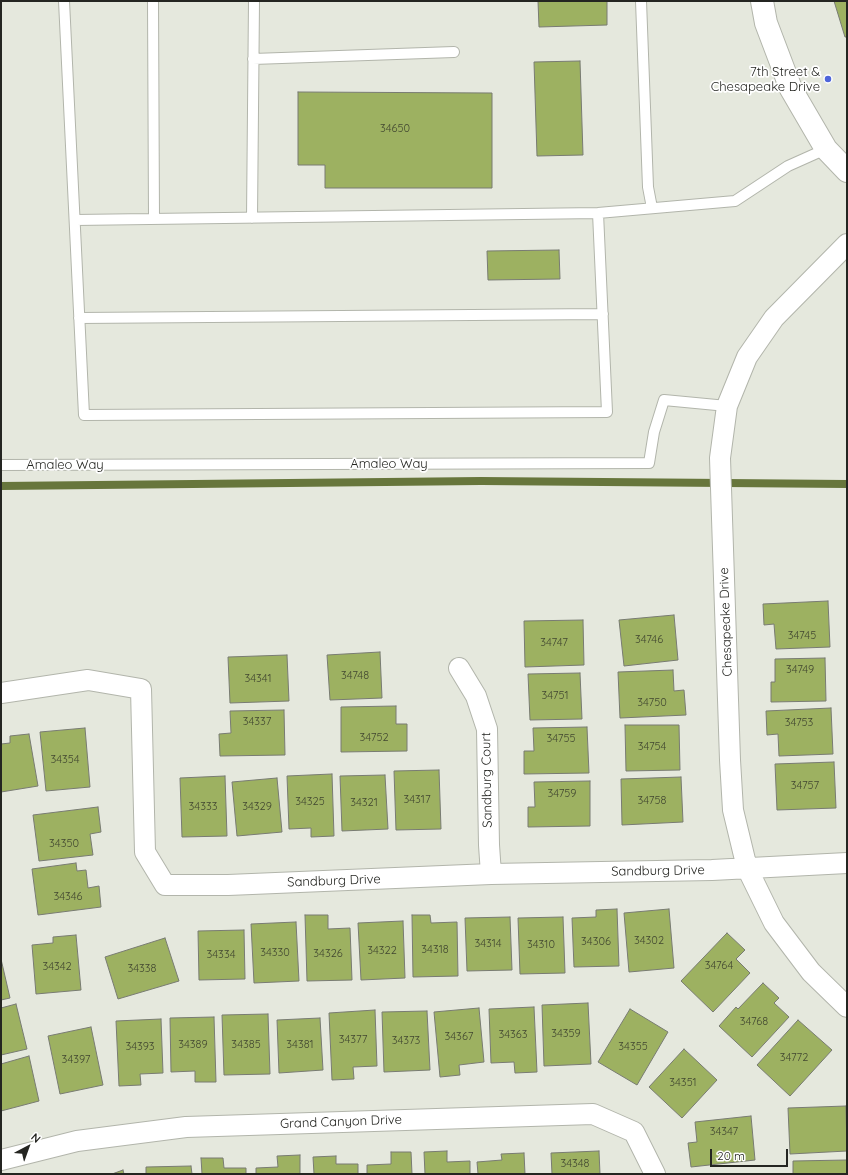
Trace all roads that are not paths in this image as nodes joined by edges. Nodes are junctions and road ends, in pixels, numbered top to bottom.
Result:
1 (64, 1) edge
2 (153, 1) edge
3 (254, 1) edge
4 (641, 1) edge
5 (762, 1) edge
6 (454, 52) dead end
7 (253, 59) junction
8 (826, 149) junction
9 (847, 171) edge
10 (652, 208) junction
11 (598, 213) junction
12 (252, 218) junction
13 (154, 219) junction
14 (75, 220) junction
15 (847, 244) edge
16 (603, 314) junction
17 (79, 318) junction
18 (727, 406) junction
19 (1, 465) edge
20 (459, 668) dead end
21 (1, 693) edge
22 (847, 863) edge
23 (747, 868) junction
24 (491, 874) junction
25 (847, 1007) edge
26 (1, 1160) edge
27 (655, 1174) edge

1 - 14 lane
2 - 13 lane
3 - 7 lane
4 - 10 lane
5 - 8 street
6 - 7 lane
7 - 12 lane
8 - 9 street
8 - 10 lane
10 - 11 lane
11 - 12 lane
11 - 16 lane
12 - 13 lane
13 - 14 lane
14 - 17 lane
15 - 18 street, Chesapeake Drive
16 - 17 lane
16 - 17 lane
18 - 19 lane, Amaleo Way
18 - 23 street, Chesapeake Drive
20 - 24 street, Sandburg Court
21 - 24 street, Sandburg Drive
22 - 23 street, Sandburg Drive
23 - 24 street, Sandburg Drive
23 - 25 street, Chesapeake Drive
26 - 27 street, Grand Canyon Drive

